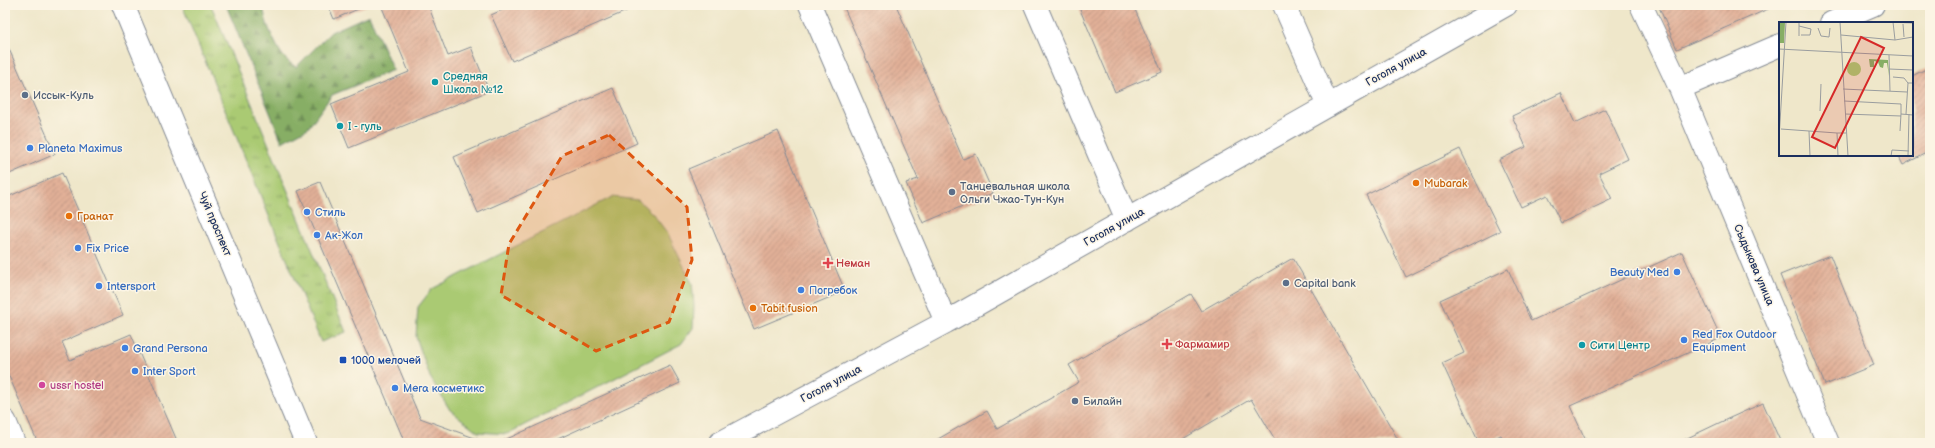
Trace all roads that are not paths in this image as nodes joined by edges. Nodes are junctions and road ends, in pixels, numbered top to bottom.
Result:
1 (123, 5) edge
2 (810, 5) edge
3 (1035, 5) edge
4 (1284, 5) edge
5 (1506, 5) edge
6 (1641, 5) edge
7 (1873, 5) edge
8 (1833, 22) edge
9 (1779, 45) edge
10 (1680, 88) junction
11 (1328, 106) junction
12 (1127, 220) junction
13 (946, 322) junction
14 (5, 421) edge
15 (14, 443) edge
16 (306, 443) edge
17 (720, 443) edge
18 (1828, 443) edge

1 - 16 street, Чуй проспект
2 - 13 street
3 - 12 street
4 - 11 street
5 - 11 street, Гоголя улица
6 - 10 street, Сыдыкова улица
7 - 8 street
9 - 10 street
10 - 18 street, Сыдыкова улица
11 - 12 street, Гоголя улица
12 - 13 street, Гоголя улица
13 - 17 street, Гоголя улица
14 - 15 street

